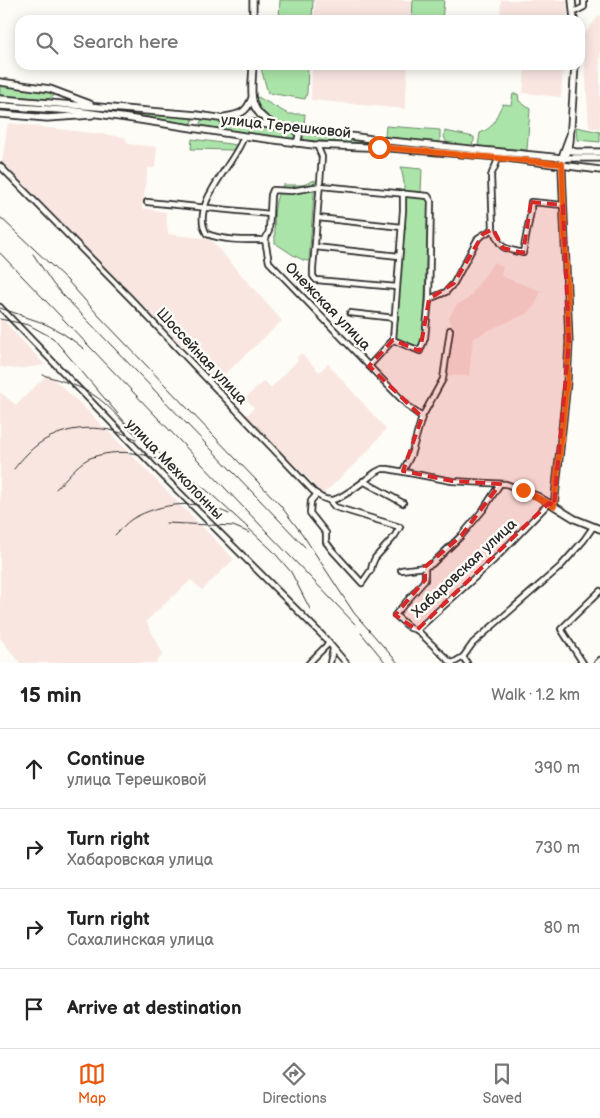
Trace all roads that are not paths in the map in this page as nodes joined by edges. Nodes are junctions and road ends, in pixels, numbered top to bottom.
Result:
1 (254, 0) edge
2 (572, 0) edge
3 (584, 0) edge
4 (574, 12) joint
5 (253, 15) edge
6 (253, 70) edge
7 (575, 70) edge
8 (0, 82) edge
9 (55, 90) junction
10 (252, 98) junction
11 (0, 99) edge
12 (51, 103) junction
13 (0, 106) edge
14 (98, 107) junction
15 (109, 108) junction
16 (50, 109) junction
17 (0, 114) edge
18 (98, 114) junction
19 (108, 115) junction
20 (197, 115) junction
21 (220, 117) junction
22 (47, 118) junction
23 (276, 125) junction
24 (196, 128) junction
25 (297, 128) junction
26 (570, 135) junction
27 (244, 136) junction
28 (297, 143) junction
29 (317, 145) junction
30 (569, 149) junction
31 (600, 152) edge
32 (498, 157) junction
33 (600, 158) edge
34 (562, 161) junction
35 (0, 166) edge
36 (600, 170) edge
37 (321, 186) junction
38 (403, 193) junction
39 (147, 202) dead end
40 (563, 205) junction
41 (204, 208) junction
42 (270, 214) junction
43 (318, 218) junction
44 (402, 227) junction
45 (493, 229) junction
46 (265, 240) junction
47 (315, 247) junction
48 (399, 256) junction
49 (396, 287) junction
50 (429, 299) junction
51 (0, 306) edge
52 (350, 313) dead end
53 (395, 318) junction
54 (450, 330) dead end
55 (393, 340) junction
56 (369, 366) junction
57 (422, 417) junction
58 (403, 471) junction
59 (363, 481) junction
60 (500, 484) junction
61 (317, 494) junction
62 (329, 500) junction
63 (403, 503) dead end
64 (552, 504) junction
65 (593, 527) junction
66 (600, 529) edge
67 (425, 567) junction
68 (401, 570) dead end
69 (600, 591) edge
70 (417, 630) junction
71 (329, 643) junction
72 (333, 649) junction
73 (462, 657) junction
74 (600, 660) edge
75 (309, 663) edge
76 (330, 663) edge
77 (346, 663) edge
78 (466, 663) edge
79 (583, 663) edge
80 (597, 663) edge

1 - 5 main road
2 - 4 main road
3 - 4 street
6 - 10 main road
7 - 26 main road
8 - 9 main road
9 - 12 main road
9 - 14 main road
10 - 21 main road
10 - 23 main road
11 - 12 main road, улица Терешковой
12 - 14 main road, улица Терешковой
13 - 16 main road, улица Терешковой
14 - 15 main road, улица Терешковой
15 - 19 main road
15 - 20 main road, улица Терешковой
16 - 18 main road, улица Терешковой
16 - 22 main road
17 - 22 main road
18 - 19 main road, улица Терешковой
18 - 22 main road
19 - 24 main road, улица Терешковой
20 - 21 main road, улица Терешковой
20 - 24 main road
21 - 23 main road, улица Терешковой
23 - 25 main road, улица Терешковой
24 - 27 main road, улица Терешковой
25 - 28 main road
25 - 34 main road, улица Терешковой
26 - 30 main road
26 - 34 main road
27 - 28 main road, улица Терешковой
27 - 41 street
28 - 29 main road, улица Терешковой
29 - 32 main road, улица Терешковой
29 - 37 street
30 - 31 main road
30 - 34 main road
32 - 34 main road, улица Терешковой
32 - 45 street
33 - 34 main road, улица Терешковой
34 - 36 main road, улица Терешковой
34 - 40 main road
35 - 61 street, Шоссейная улица
37 - 38 street
37 - 42 street, Онежская улица
37 - 43 street
38 - 44 street
38 - 50 street
39 - 41 street
40 - 45 street
40 - 64 main road
41 - 42 street
41 - 46 street
42 - 46 street, Онежская улица
43 - 44 street
43 - 47 street
44 - 48 street
45 - 50 street
46 - 56 street, Онежская улица
47 - 48 street
47 - 49 street
48 - 49 street
49 - 53 street
50 - 55 street
51 - 71 street, улица Мехколонны
52 - 53 street
53 - 55 street
54 - 57 street
55 - 56 street
56 - 57 street, Онежская улица
57 - 58 street
58 - 59 street
58 - 60 street
59 - 62 street
59 - 63 street
60 - 64 street
60 - 67 street
61 - 62 street, Шоссейная улица
61 - 62 street, Шоссейная улица
64 - 65 main road
64 - 70 street, Хабаровская улица
65 - 66 main road
65 - 73 street
67 - 68 street
67 - 70 street
69 - 79 street
70 - 73 street
71 - 72 street, улица Мехколонны
71 - 75 street
72 - 76 street
72 - 77 street, улица Мехколонны
73 - 78 street
74 - 80 street

